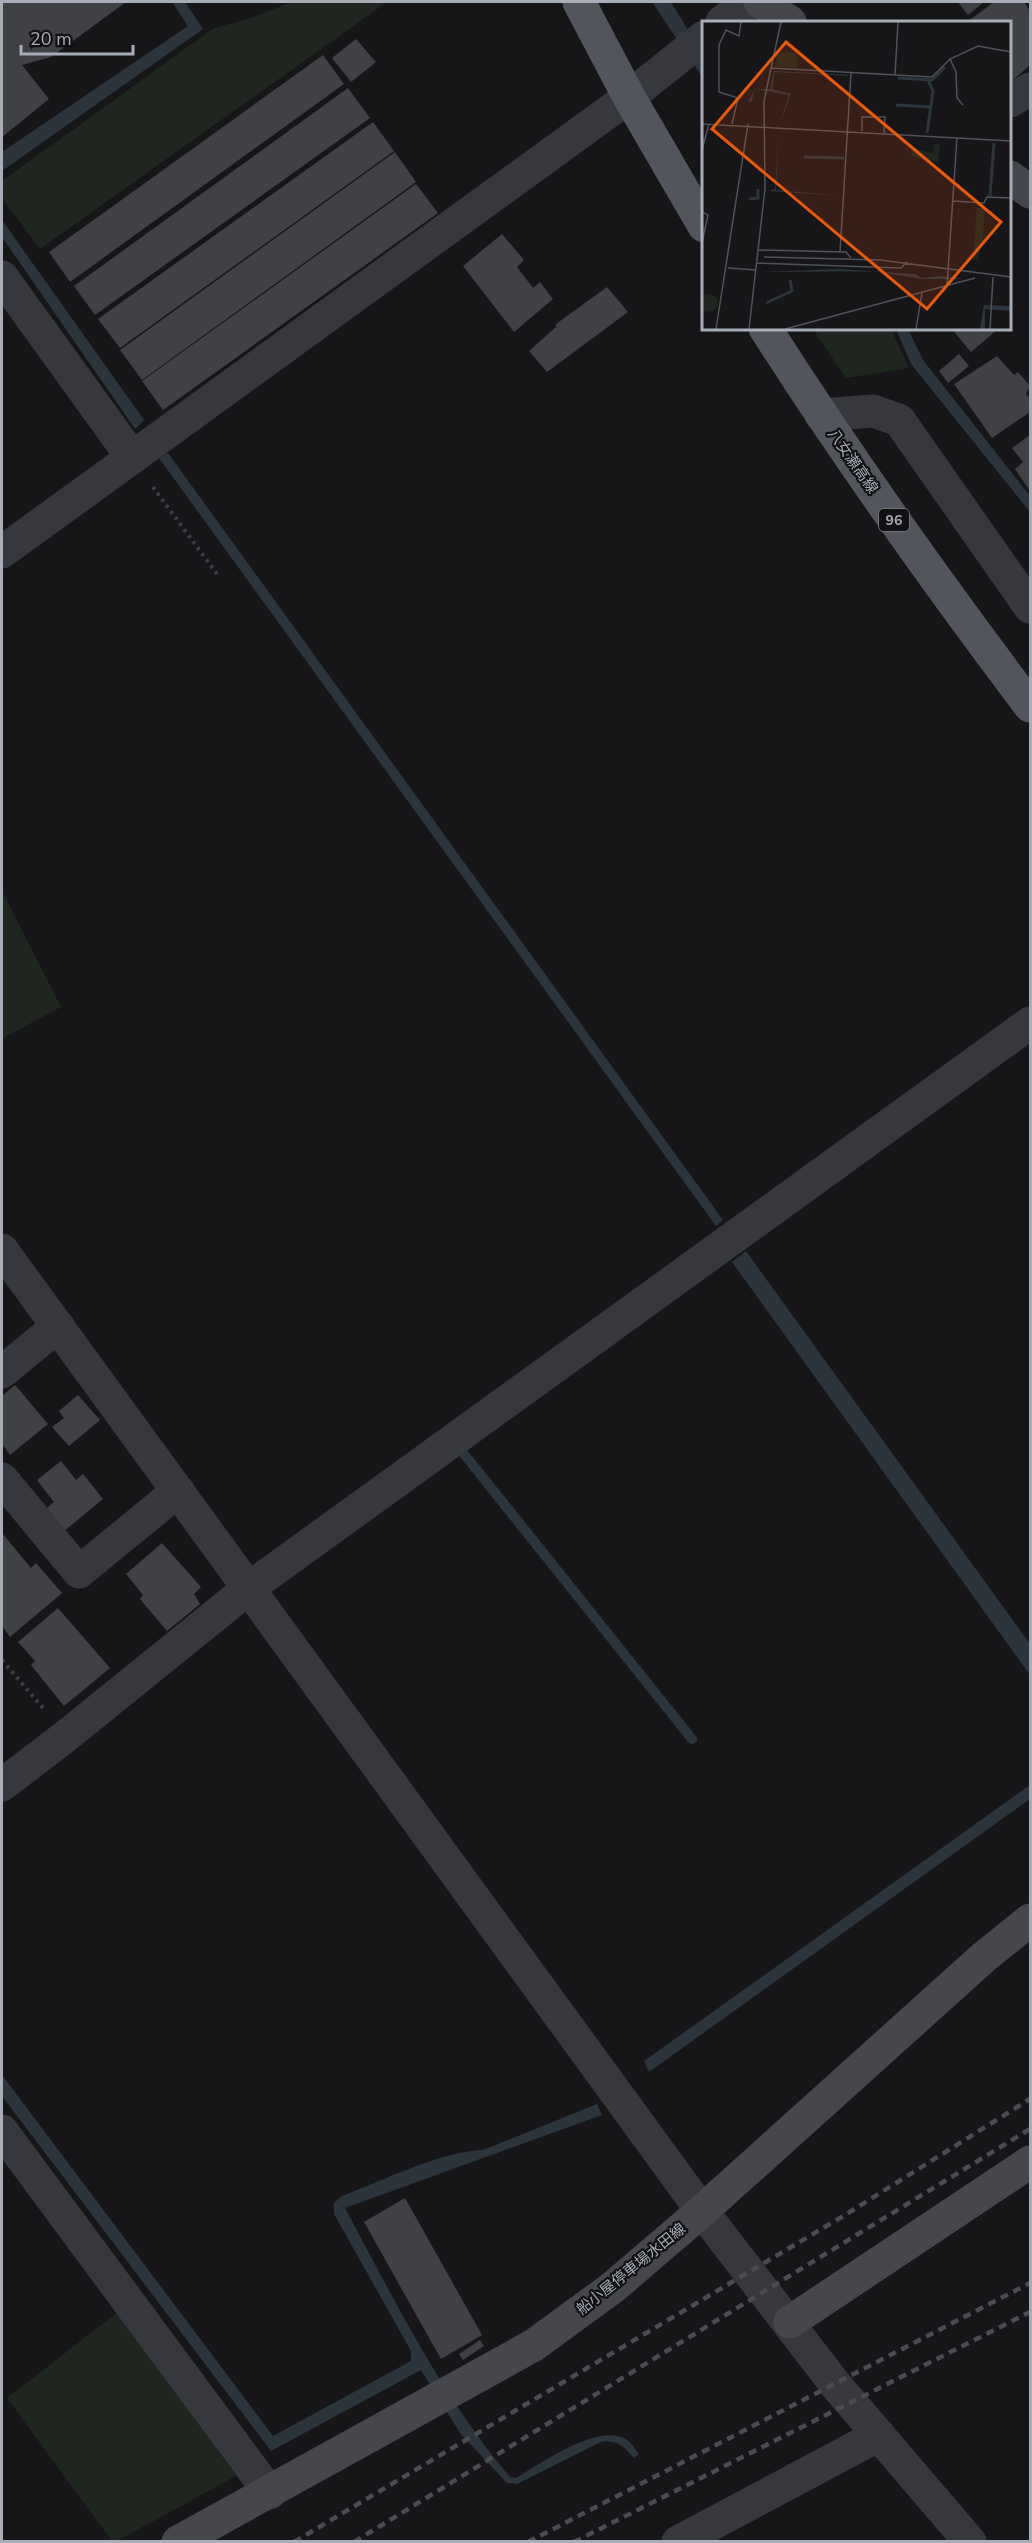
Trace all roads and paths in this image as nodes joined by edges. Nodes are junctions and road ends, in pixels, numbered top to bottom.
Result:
1 (579, 2) edge
2 (749, 2) edge
3 (760, 2) edge
4 (723, 21) edge
5 (788, 21) edge
6 (702, 40) edge
7 (1030, 89) edge
8 (629, 97) junction
9 (1011, 100) edge
10 (1011, 178) edge
11 (1030, 192) edge
12 (702, 223) edge
13 (2, 277) edge
14 (766, 330) edge
15 (821, 416) junction
16 (132, 457) junction
17 (2, 552) edge
18 (217, 574) dead end
19 (1030, 607) edge
20 (1030, 706) edge
21 (1030, 1023) edge
22 (2, 1250) edge
23 (58, 1326) junction
24 (2, 1372) edge
25 (2, 1479) edge
26 (178, 1491) junction
27 (249, 1588) junction
28 (2, 1660) edge
29 (66, 1736) junction
30 (2, 1785) edge
31 (1030, 1920) edge
32 (2, 2131) edge
33 (1030, 2162) edge
34 (702, 2211) junction
35 (790, 2322) junction
36 (879, 2435) junction
37 (270, 2493) junction
38 (178, 2541) edge
39 (678, 2541) edge
40 (970, 2541) edge

1 - 8 main road
2 - 4 street
3 - 5 main road
6 - 8 street
7 - 9 street
8 - 12 main road
8 - 16 street
10 - 11 main road
13 - 16 street
14 - 15 main road, 八女瀬高線 / 96
15 - 19 street
15 - 20 main road, 八女瀬高線 / 96
16 - 17 street
16 - 18 path
21 - 27 street
22 - 23 street
23 - 24 street
23 - 26 street
25 - 26 street
26 - 27 street
27 - 29 street
27 - 34 street
28 - 29 path
29 - 30 street
31 - 34 main road, 船小屋停車場水田線
32 - 37 street
33 - 35 main road
34 - 35 street
34 - 37 main road, 船小屋停車場水田線
35 - 36 street
36 - 39 street
36 - 40 street
37 - 38 main road, 船小屋停車場水田線

